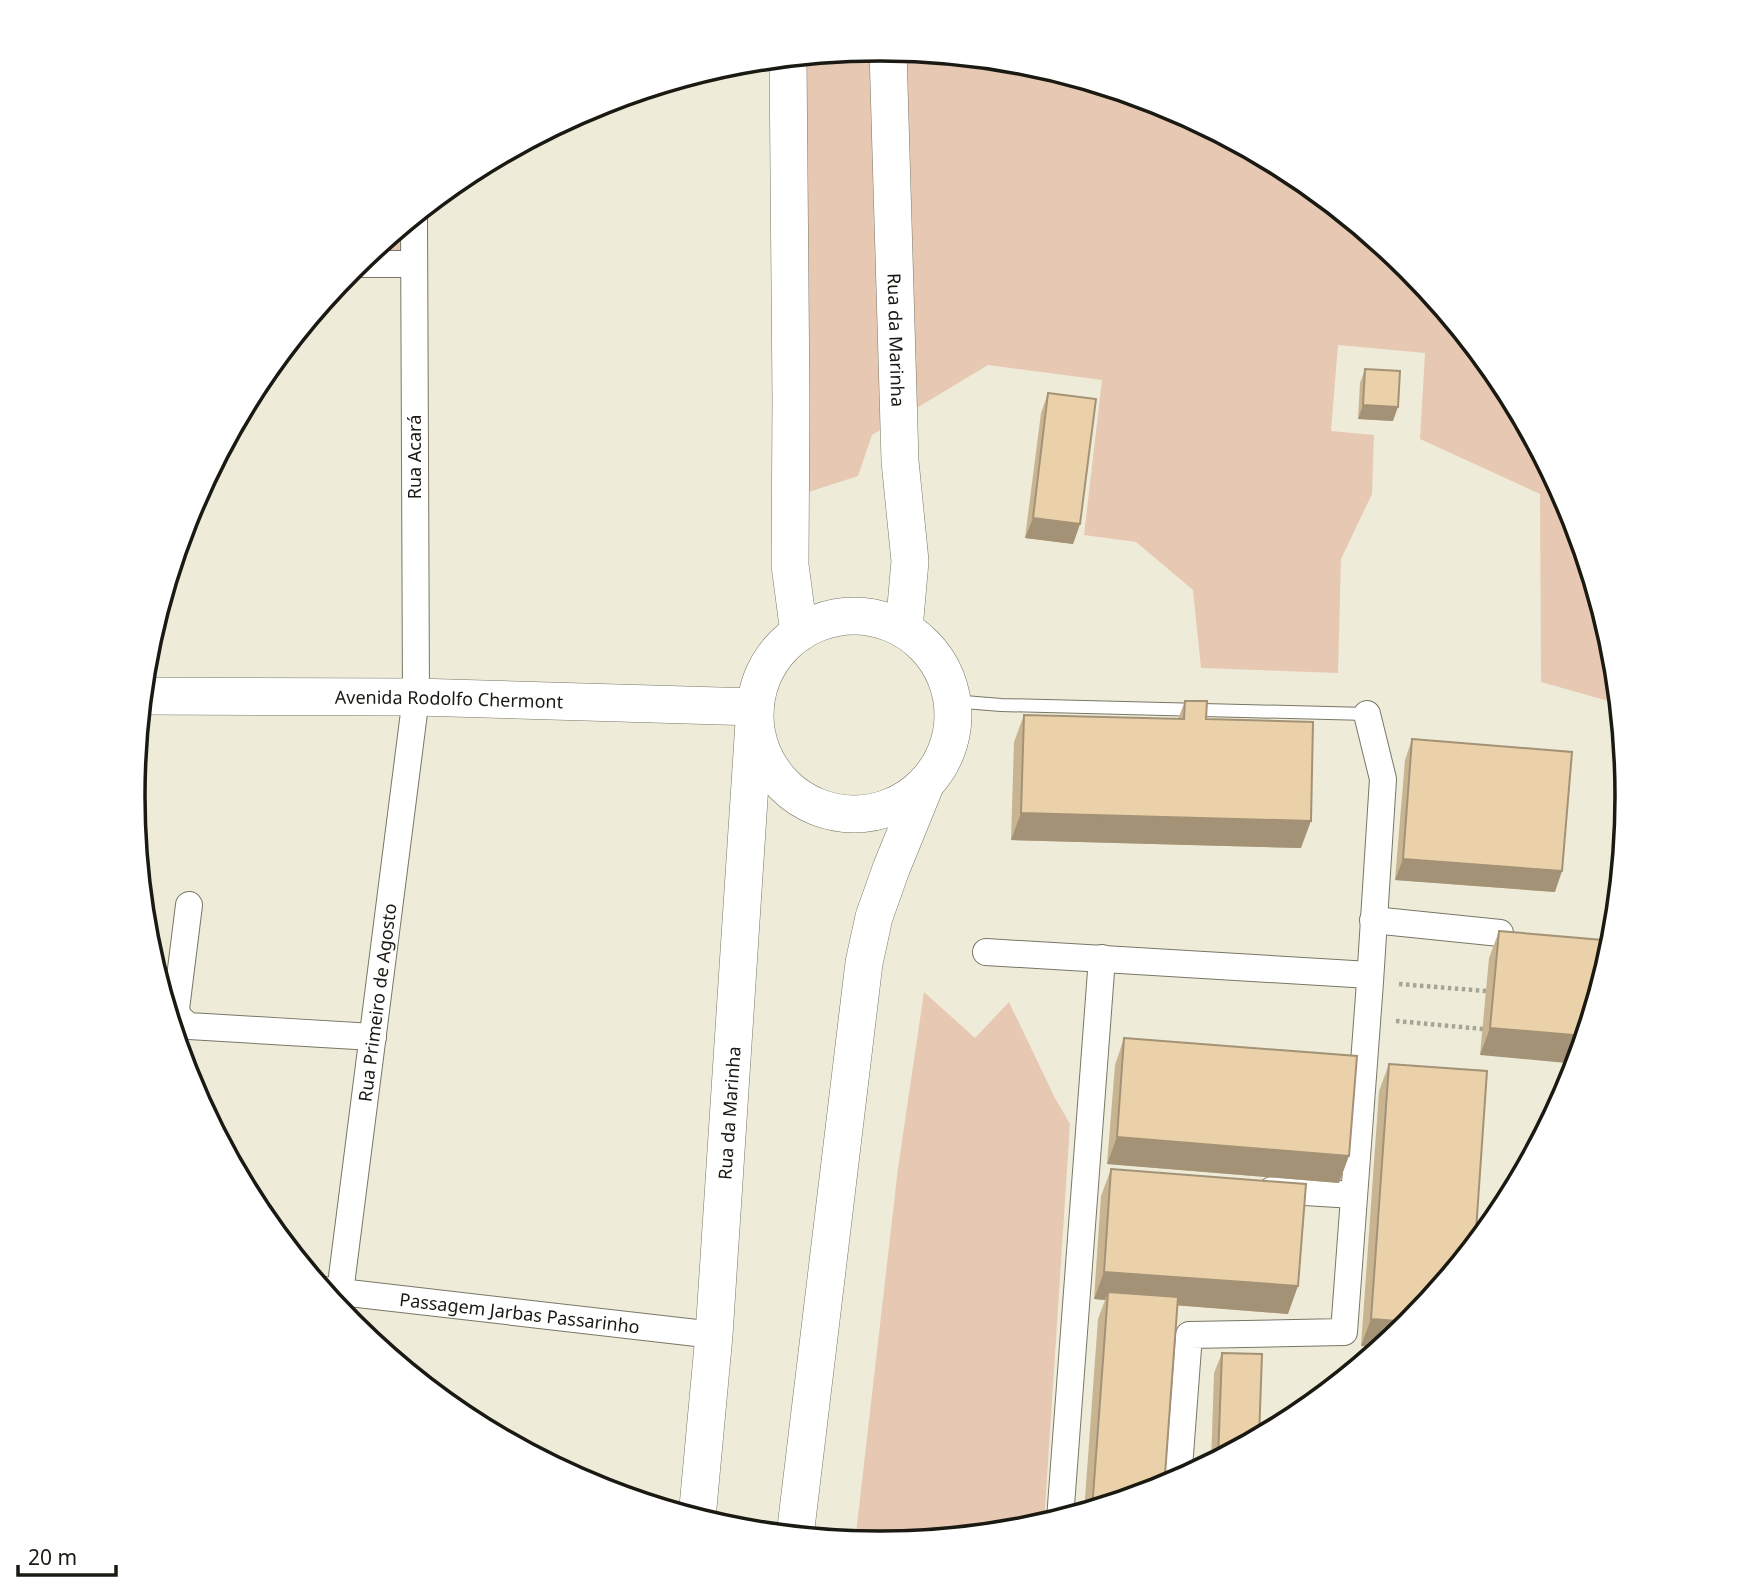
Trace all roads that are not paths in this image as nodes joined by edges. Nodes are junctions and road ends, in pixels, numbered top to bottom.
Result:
1 (888, 61) edge
2 (788, 68) edge
3 (414, 229) edge
4 (375, 264) edge
5 (413, 264) junction
6 (904, 629) junction
7 (799, 633) junction
8 (153, 696) edge
9 (416, 697) junction
10 (952, 701) junction
11 (755, 707) junction
12 (1367, 714) joint
13 (926, 783) junction
14 (189, 905) dead end
15 (1373, 920) junction
16 (1500, 933) edge
17 (986, 952) dead end
18 (1102, 958) junction
19 (1370, 978) junction
20 (176, 1007) edge
21 (180, 1018) edge
22 (373, 1037) junction
23 (1085, 1177) junction
24 (1112, 1178) edge
25 (1247, 1188) edge
26 (1354, 1195) junction
27 (335, 1289) edge
28 (344, 1298) edge
29 (714, 1335) junction
30 (1179, 1468) edge
31 (698, 1509) edge
32 (1061, 1509) edge
33 (796, 1526) edge

1 - 6 main road, Rua da Marinha
2 - 7 main road
3 - 5 street, Rua Acará
4 - 5 street
5 - 9 street, Rua Acará
6 - 7 main road
6 - 10 main road
7 - 11 main road
8 - 9 main road, Avenida Rodolfo Chermont
9 - 11 main road, Avenida Rodolfo Chermont
9 - 22 street, Rua Primeiro de Agosto
10 - 12 lane
10 - 13 main road
11 - 13 main road
11 - 29 main road, Rua da Marinha
12 - 15 street
13 - 33 main road
14 - 20 street
15 - 16 street
15 - 19 street
17 - 18 street
18 - 19 street
18 - 23 street
19 - 26 street
21 - 22 street
22 - 27 street, Rua Primeiro de Agosto
23 - 24 street
23 - 32 street
25 - 26 street
26 - 30 street
28 - 29 street, Passagem Jarbas Passarinho
29 - 31 main road, Rua da Marinha

